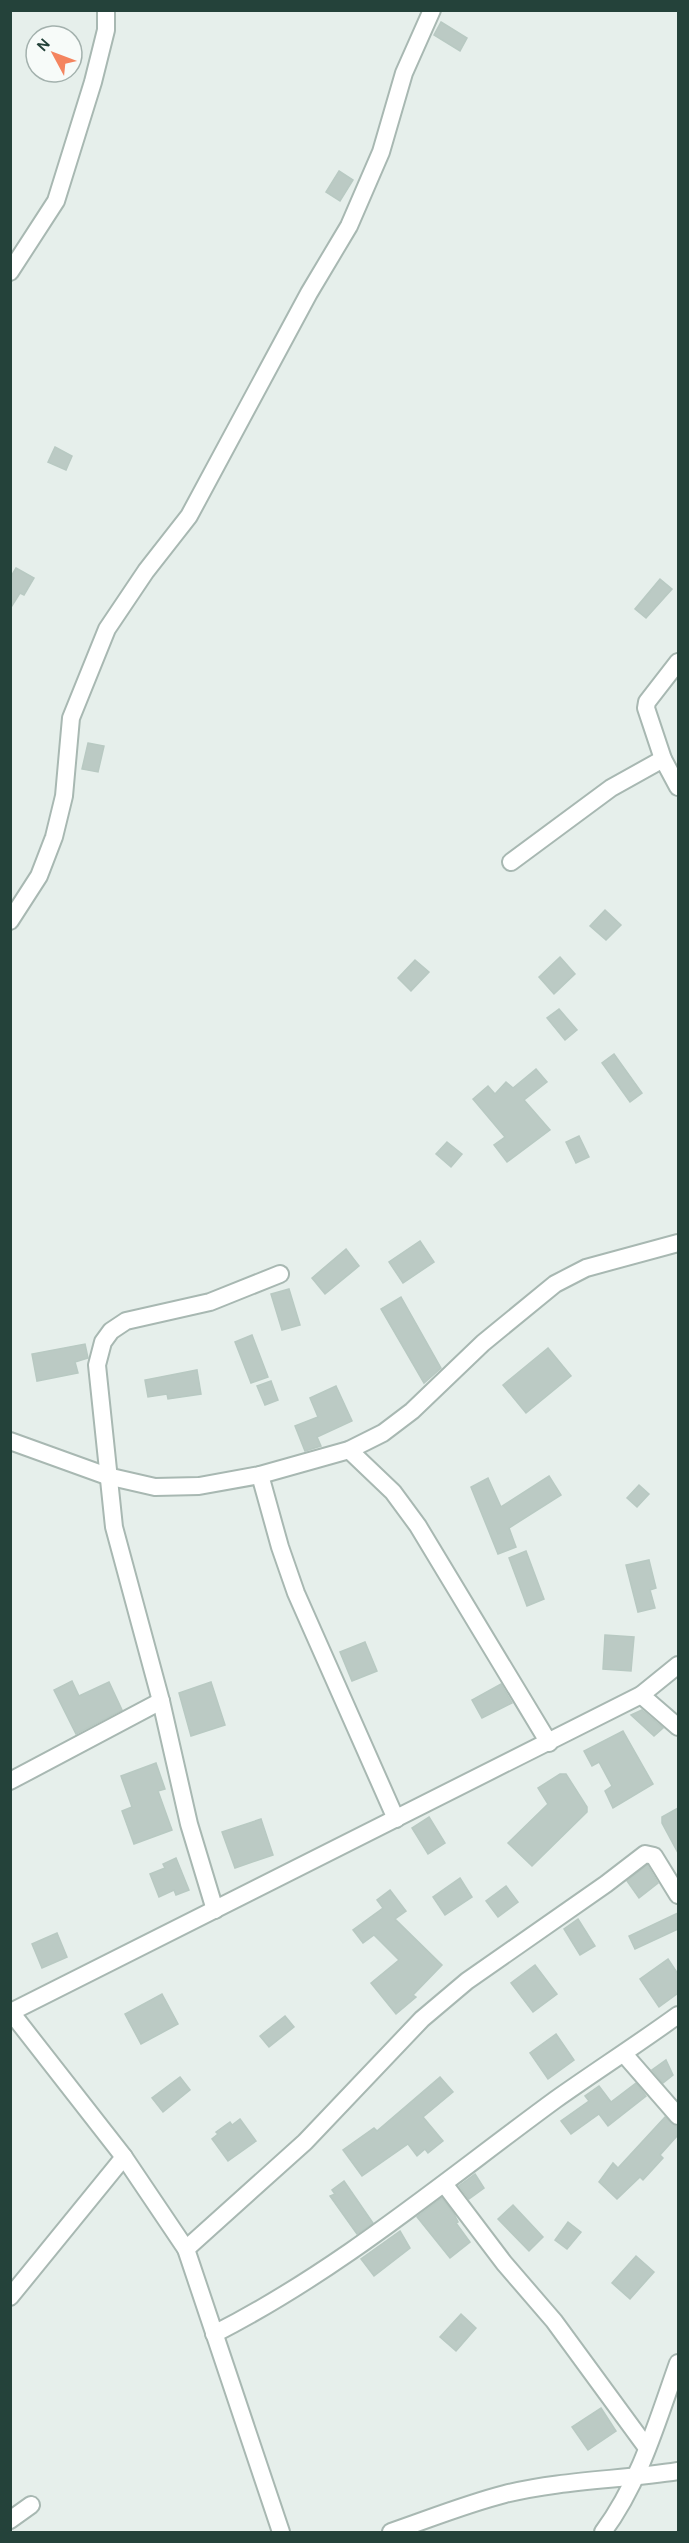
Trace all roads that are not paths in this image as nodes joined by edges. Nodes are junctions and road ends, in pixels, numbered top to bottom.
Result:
1 (106, 10) edge
2 (432, 10) edge
3 (10, 272) edge
4 (678, 662) edge
5 (663, 759) junction
6 (678, 787) edge
7 (511, 862) dead end
8 (10, 921) edge
9 (678, 1243) edge
10 (280, 1274) dead end
11 (10, 1441) edge
12 (349, 1450) junction
13 (260, 1475) junction
14 (107, 1476) junction
15 (678, 1665) edge
16 (641, 1695) junction
17 (161, 1701) junction
18 (678, 1727) edge
19 (549, 1743) junction
20 (10, 1781) edge
21 (396, 1819) junction
22 (678, 1895) edge
23 (215, 1910) junction
24 (11, 2011) edge
25 (678, 2015) edge
26 (624, 2054) junction
27 (678, 2116) edge
28 (124, 2157) junction
29 (445, 2185) junction
30 (186, 2250) junction
31 (10, 2297) edge
32 (214, 2334) junction
33 (678, 2363) edge
34 (647, 2448) junction
35 (678, 2471) edge
36 (637, 2477) junction
37 (32, 2505) dead end
38 (10, 2520) edge
39 (281, 2532) edge
40 (391, 2532) edge
41 (603, 2532) edge

1 - 3 street
2 - 8 street
4 - 5 street
5 - 6 street
5 - 7 street
9 - 12 street
10 - 14 street
11 - 14 street
12 - 13 street
12 - 19 street
13 - 14 street
13 - 21 street
14 - 17 street
15 - 16 street
16 - 18 street
16 - 19 street
17 - 20 street
17 - 23 street
19 - 21 street
21 - 23 street
22 - 30 street
23 - 24 street
24 - 28 street
25 - 26 street
26 - 27 street
26 - 29 street
28 - 30 street
28 - 31 street
29 - 32 street
29 - 34 street
30 - 32 street
32 - 39 street
33 - 34 street
34 - 36 street
35 - 36 street
36 - 40 street
36 - 41 street
37 - 38 street

